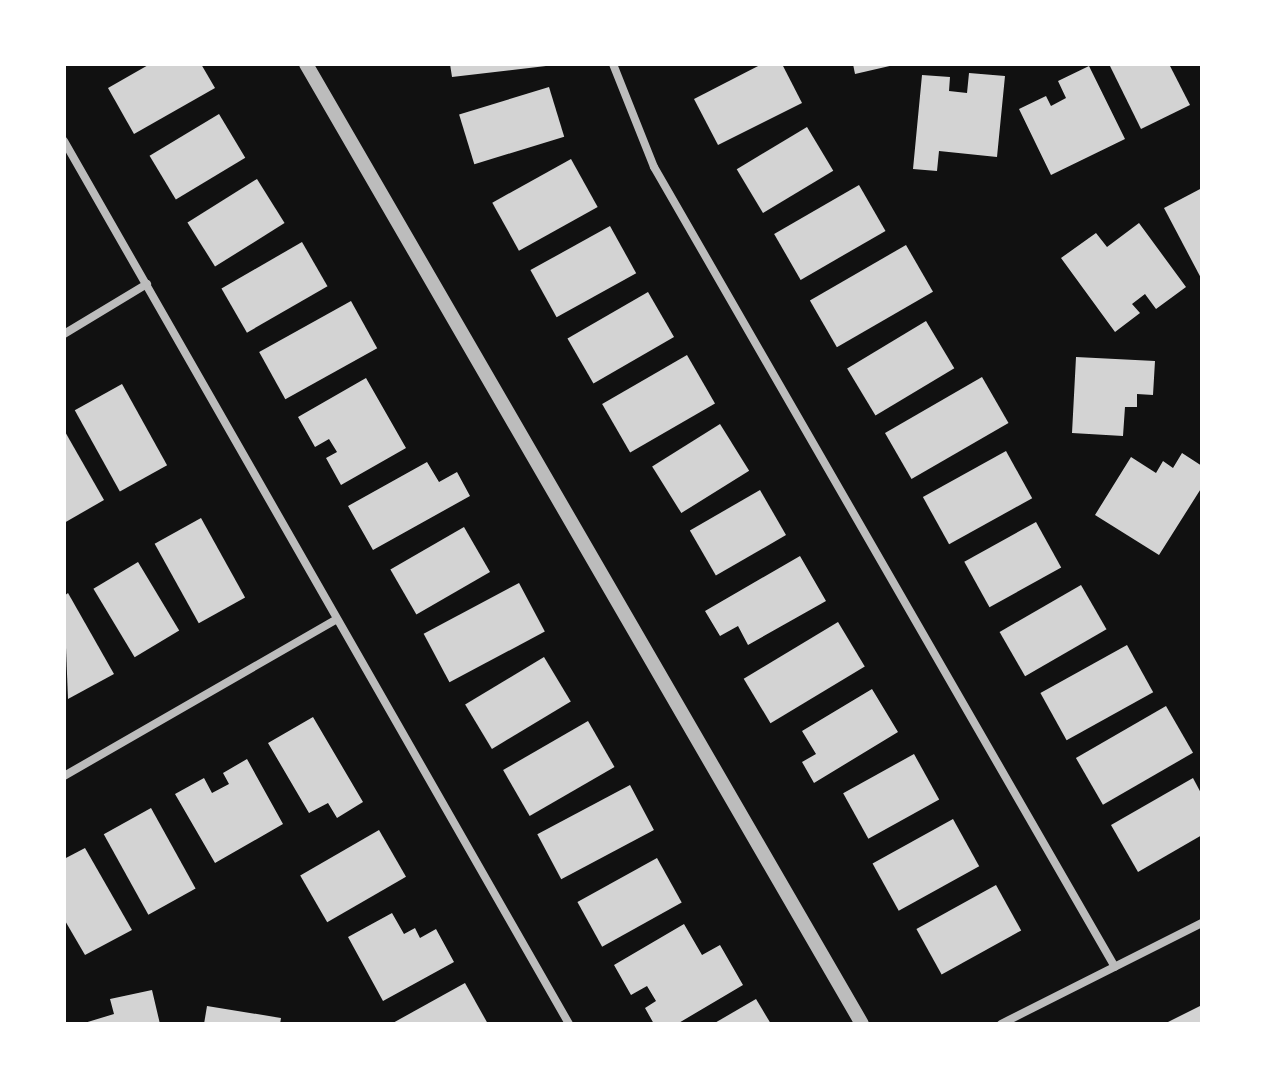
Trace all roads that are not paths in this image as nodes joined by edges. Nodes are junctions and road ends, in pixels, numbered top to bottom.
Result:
1 (306, 64) edge
2 (613, 64) edge
3 (64, 141) edge
4 (147, 284) junction
5 (64, 334) edge
6 (335, 620) junction
7 (64, 776) edge
8 (1202, 923) edge
9 (1115, 967) junction
10 (569, 1024) edge
11 (862, 1024) edge
12 (1001, 1024) edge

1 - 11 street
2 - 9 street
3 - 4 street
4 - 5 street
4 - 6 street
6 - 7 street
6 - 10 street
8 - 9 street
9 - 12 street

